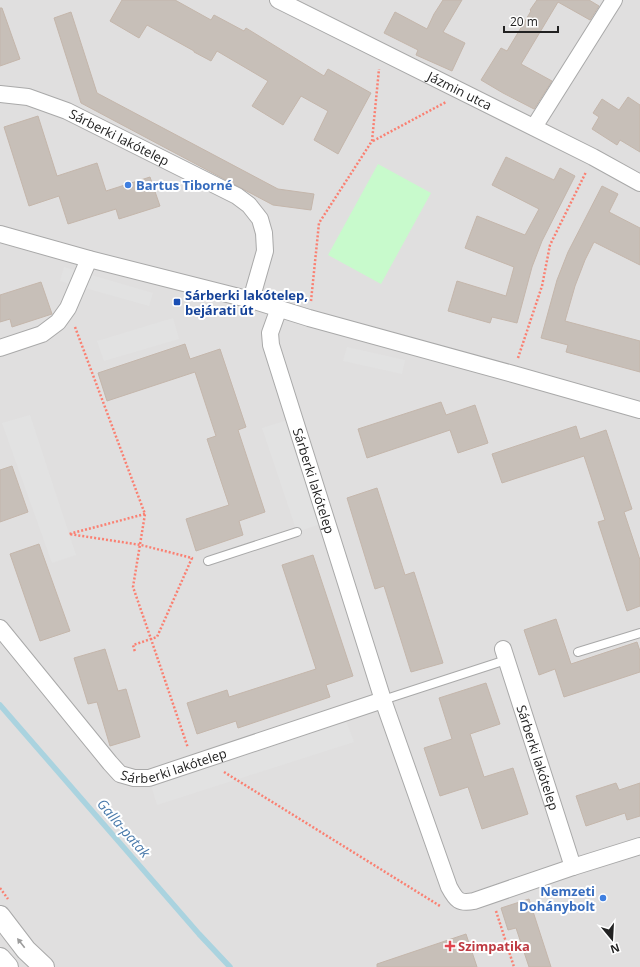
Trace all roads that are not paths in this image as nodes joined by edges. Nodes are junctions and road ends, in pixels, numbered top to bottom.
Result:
1 (278, 0) edge
2 (614, 0) edge
3 (0, 94) edge
4 (534, 127) junction
5 (640, 183) edge
6 (0, 234) edge
7 (89, 259) junction
8 (251, 300) junction
9 (279, 308) junction
10 (0, 348) edge
11 (640, 410) edge
12 (297, 532) dead end
13 (208, 561) dead end
14 (0, 628) edge
15 (640, 633) edge
16 (578, 652) dead end
17 (505, 654) joint
18 (383, 700) junction
19 (640, 846) edge
20 (572, 867) junction
21 (0, 916) edge
22 (0, 958) edge
23 (8, 967) edge
24 (44, 967) edge

1 - 4 street, Jázmin utca
2 - 4 street
3 - 8 street, Sárberki lakótelep
4 - 5 street, Jázmin utca
6 - 7 street
7 - 8 street
7 - 10 street
8 - 9 street
9 - 11 street
9 - 18 street, Sárberki lakótelep
12 - 13 lane
14 - 18 street, Sárberki lakótelep
15 - 16 lane
17 - 18 lane
17 - 20 street, Sárberki lakótelep
18 - 20 street, Sárberki lakótelep
19 - 20 street, Sárberki lakótelep
24 -> 21 street
22 - 23 street

